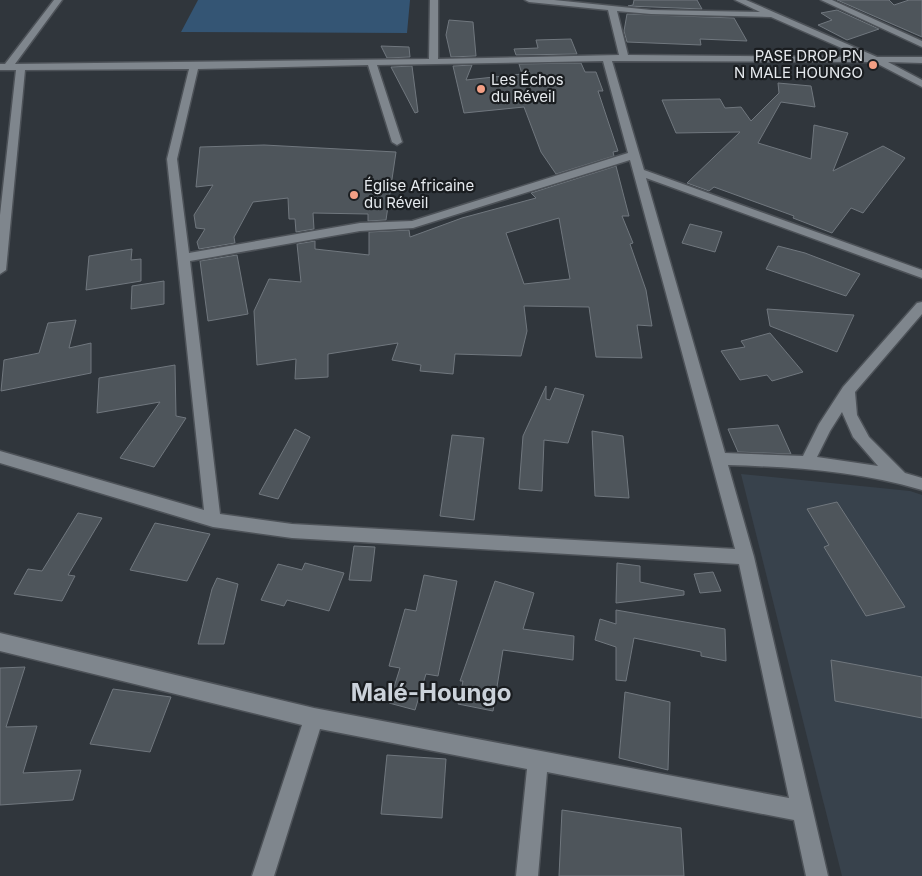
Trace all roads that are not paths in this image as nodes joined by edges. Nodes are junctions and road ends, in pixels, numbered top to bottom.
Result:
1 (58, 0) edge
2 (434, 0) edge
3 (529, 0) edge
4 (739, 0) edge
5 (825, 0) edge
6 (557, 1) edge
7 (612, 8) junction
8 (770, 15) junction
9 (922, 44) edge
10 (607, 58) junction
11 (624, 58) junction
12 (874, 59) junction
13 (922, 60) edge
14 (433, 61) junction
15 (371, 62) junction
16 (194, 66) junction
17 (4, 67) edge
18 (21, 68) junction
19 (922, 84) edge
20 (13, 142) junction
21 (397, 142) dead end
22 (0, 144) edge
23 (634, 155) junction
24 (639, 172) junction
25 (182, 258) junction
26 (0, 270) edge
27 (922, 274) edge
28 (922, 306) edge
29 (848, 391) junction
30 (0, 456) edge
31 (719, 459) junction
32 (807, 462) junction
33 (900, 476) junction
34 (922, 484) edge
35 (213, 520) junction
36 (746, 557) junction
37 (0, 642) edge
38 (314, 718) junction
39 (538, 760) junction
40 (803, 811) junction
41 (263, 876) edge
42 (527, 876) edge
43 (817, 876) edge

1 - 17 street
2 - 14 street
3 - 6 street
4 - 8 street
5 - 9 street
6 - 7 street
7 - 8 street
7 - 11 street
8 - 12 street
10 - 11 street
10 - 14 street
10 - 23 street
11 - 12 street
12 - 13 street
12 - 19 street
14 - 15 street
15 - 16 street
15 - 21 street
16 - 18 street
16 - 25 street
17 - 18 street
18 - 20 street
20 - 22 street
20 - 26 street
23 - 24 street
23 - 25 street
24 - 27 street
24 - 31 street
25 - 35 street
28 - 29 street
29 - 32 street
29 - 33 street
30 - 35 street
31 - 32 street
31 - 36 street
32 - 33 street
33 - 34 street
35 - 36 street
36 - 40 street
37 - 38 street
38 - 39 street
38 - 41 street
39 - 40 street
39 - 42 street
40 - 43 street

